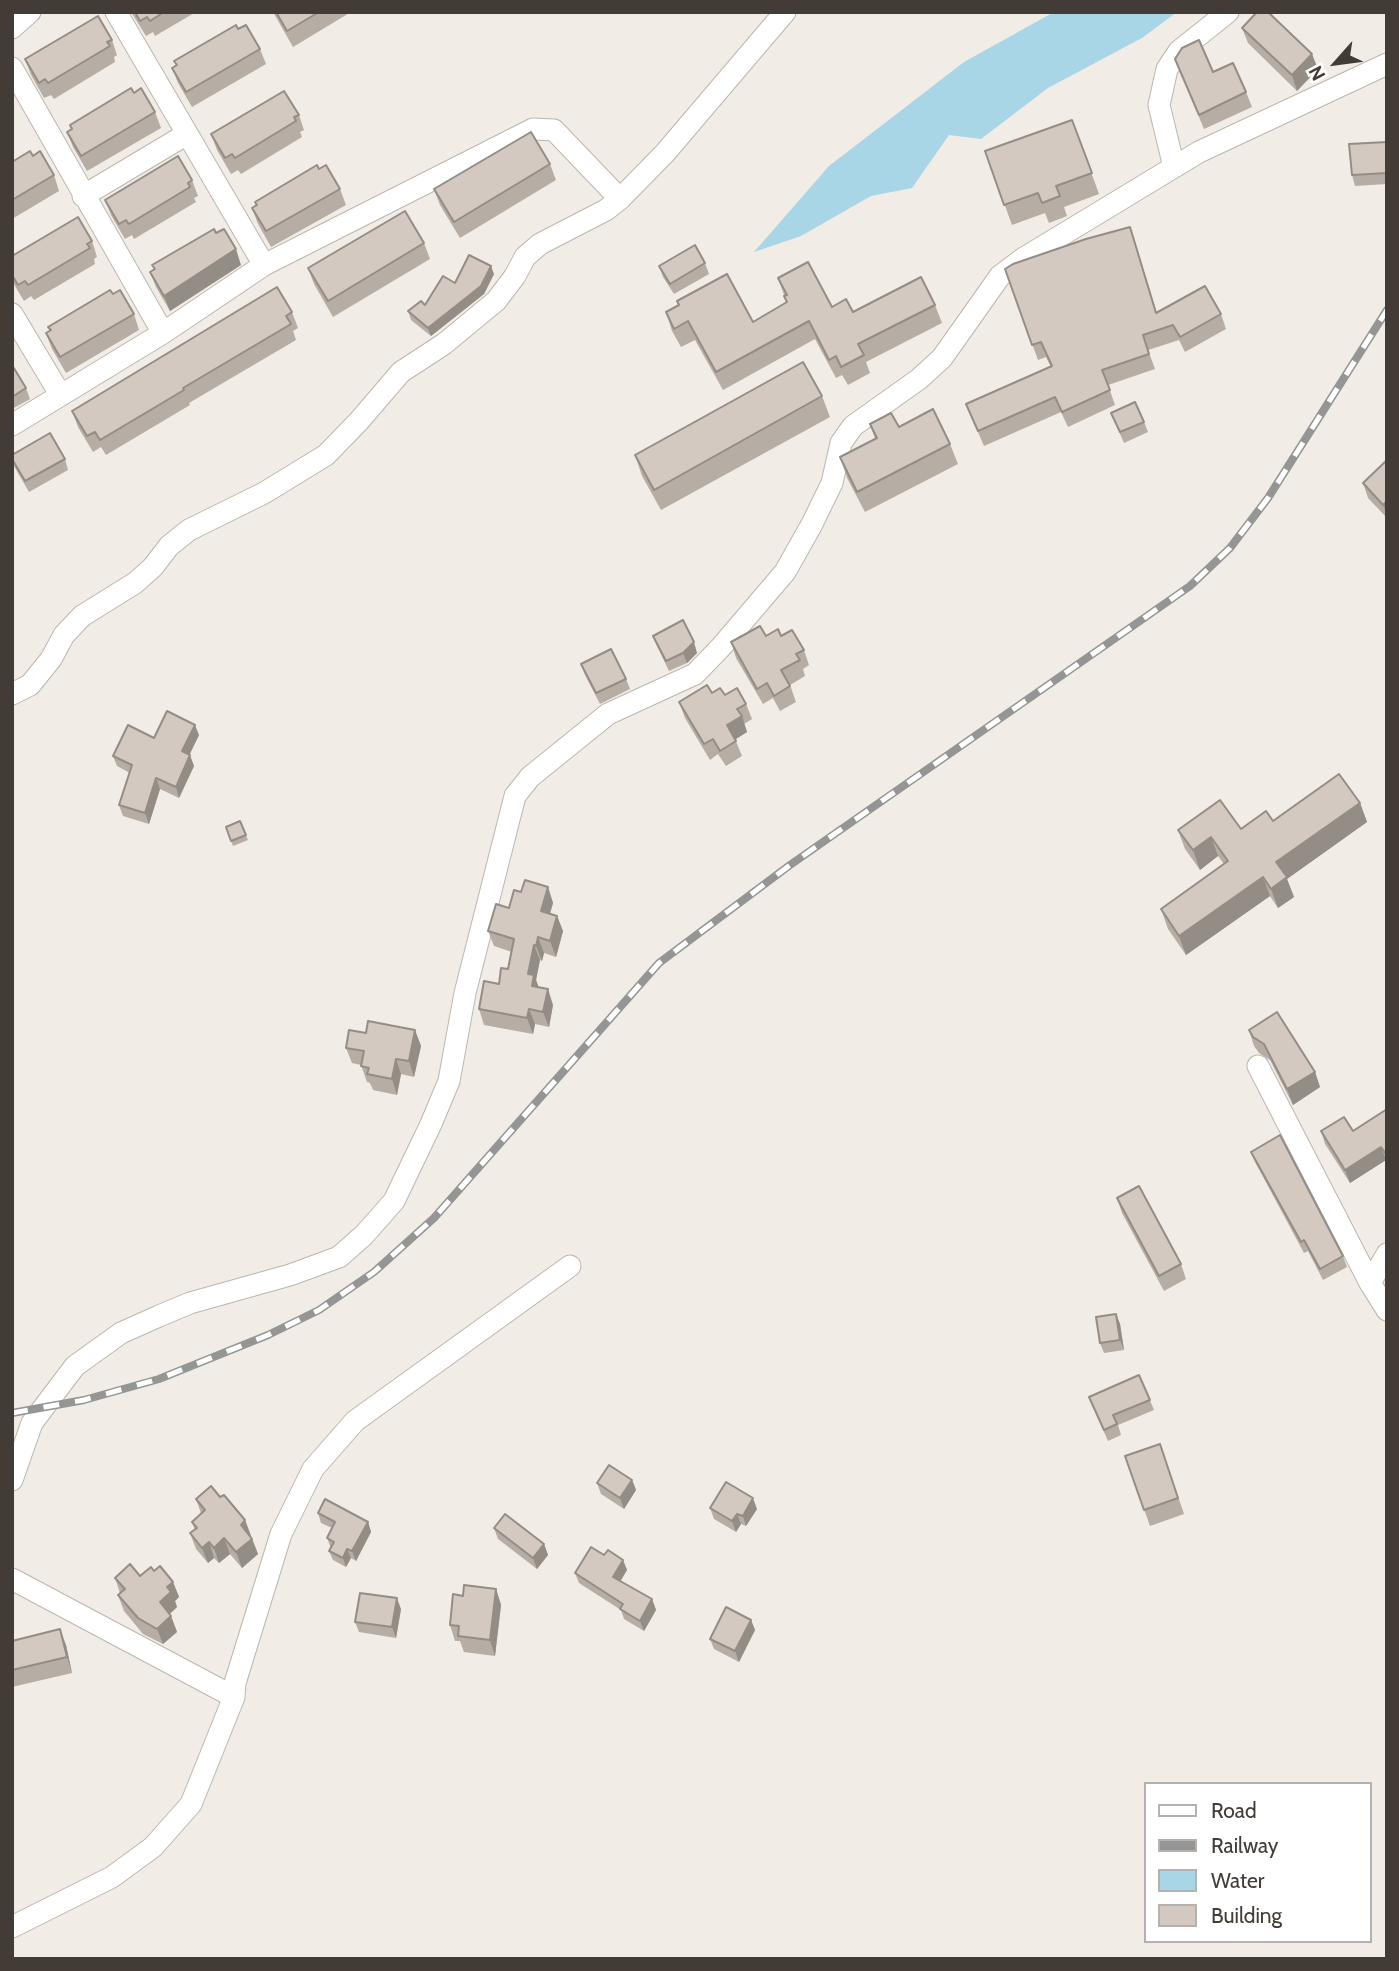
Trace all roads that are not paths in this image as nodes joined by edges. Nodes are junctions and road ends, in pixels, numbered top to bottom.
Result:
1 (30, 12) edge
2 (116, 12) edge
3 (785, 12) edge
4 (1228, 12) edge
5 (12, 28) edge
6 (1387, 64) edge
7 (12, 68) edge
8 (187, 134) junction
9 (1174, 167) junction
10 (83, 196) junction
11 (620, 199) junction
12 (264, 265) junction
13 (12, 314) edge
14 (163, 333) junction
15 (60, 394) junction
16 (12, 425) edge
17 (12, 694) edge
18 (1258, 1066) dead end
19 (1387, 1254) edge
20 (570, 1266) dead end
21 (1370, 1283) junction
22 (1387, 1310) edge
23 (12, 1480) edge
24 (12, 1579) edge
25 (234, 1697) junction
26 (12, 1927) edge

1 - 5 street
2 - 8 street
3 - 11 street
4 - 9 street
6 - 9 street
7 - 10 street
8 - 10 street
8 - 12 street
9 - 23 street
10 - 14 street
11 - 12 street
11 - 17 street
12 - 14 street
13 - 15 street
14 - 15 street
15 - 16 street
18 - 21 street
19 - 21 street
20 - 25 street
21 - 22 street
24 - 25 street
25 - 26 street

